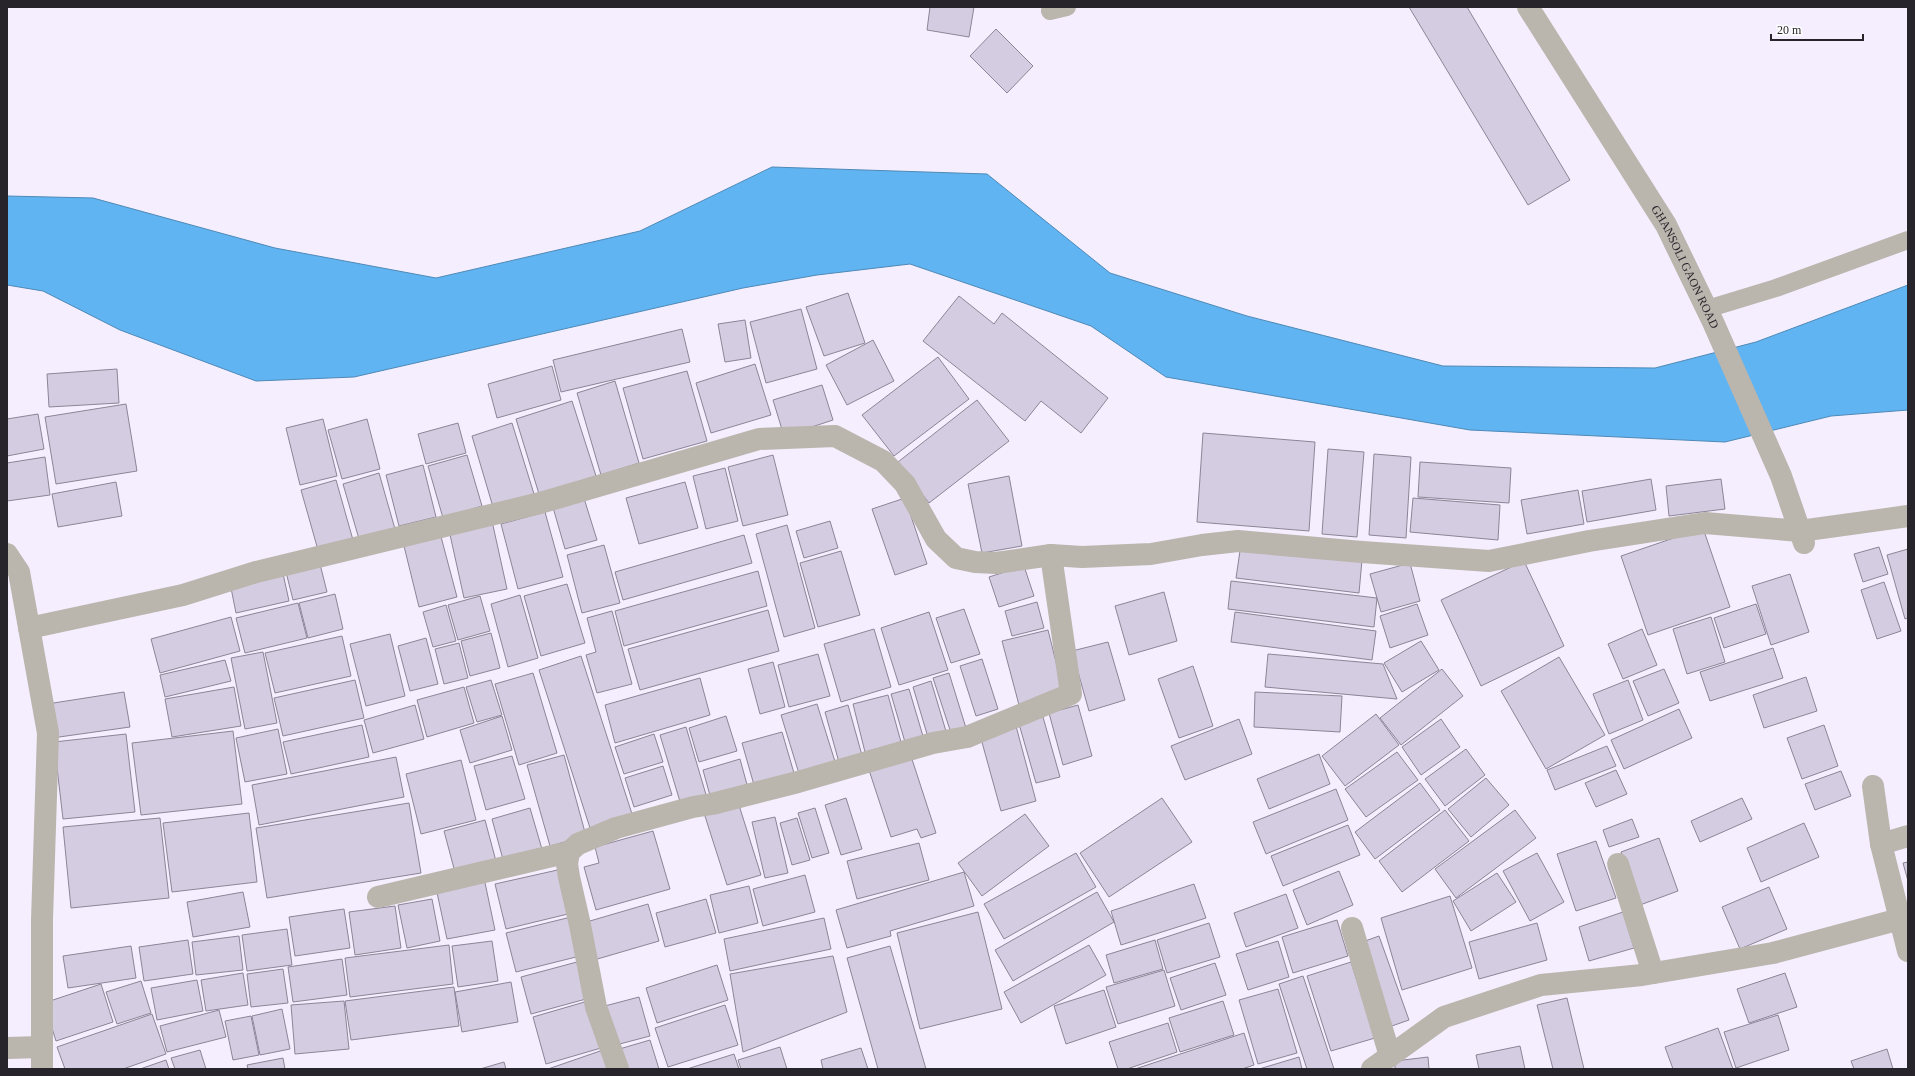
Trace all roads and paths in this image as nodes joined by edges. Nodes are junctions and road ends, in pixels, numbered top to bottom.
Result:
1 (1528, 7) edge
2 (1908, 240) edge
3 (1710, 316) junction
4 (1908, 516) edge
5 (1802, 538) junction
6 (7, 554) edge
7 (1051, 555) junction
8 (28, 628) junction
9 (1873, 786) dead end
10 (1908, 836) edge
11 (1882, 844) junction
12 (569, 852) junction
13 (1618, 864) dead end
14 (378, 898) dead end
15 (1900, 919) junction
16 (1352, 928) dead end
17 (1908, 951) edge
18 (1653, 973) junction
19 (42, 1047) junction
20 (7, 1048) edge
21 (1390, 1056) junction
22 (42, 1069) edge
23 (51, 1069) edge
24 (618, 1069) edge
25 (1372, 1069) edge

1 - 3 street, GHANSOLI GAON ROAD
2 - 3 lane
3 - 5 street, GHANSOLI GAON ROAD
4 - 5 street
5 - 7 street
6 - 8 street
7 - 8 street
7 - 12 street
8 - 19 street
9 - 11 street
10 - 11 street
11 - 15 street
12 - 14 street
12 - 24 street
13 - 18 street
15 - 17 street
15 - 18 street
16 - 21 street
18 - 21 street
19 - 20 street
19 - 22 street
19 - 23 street
21 - 25 street

